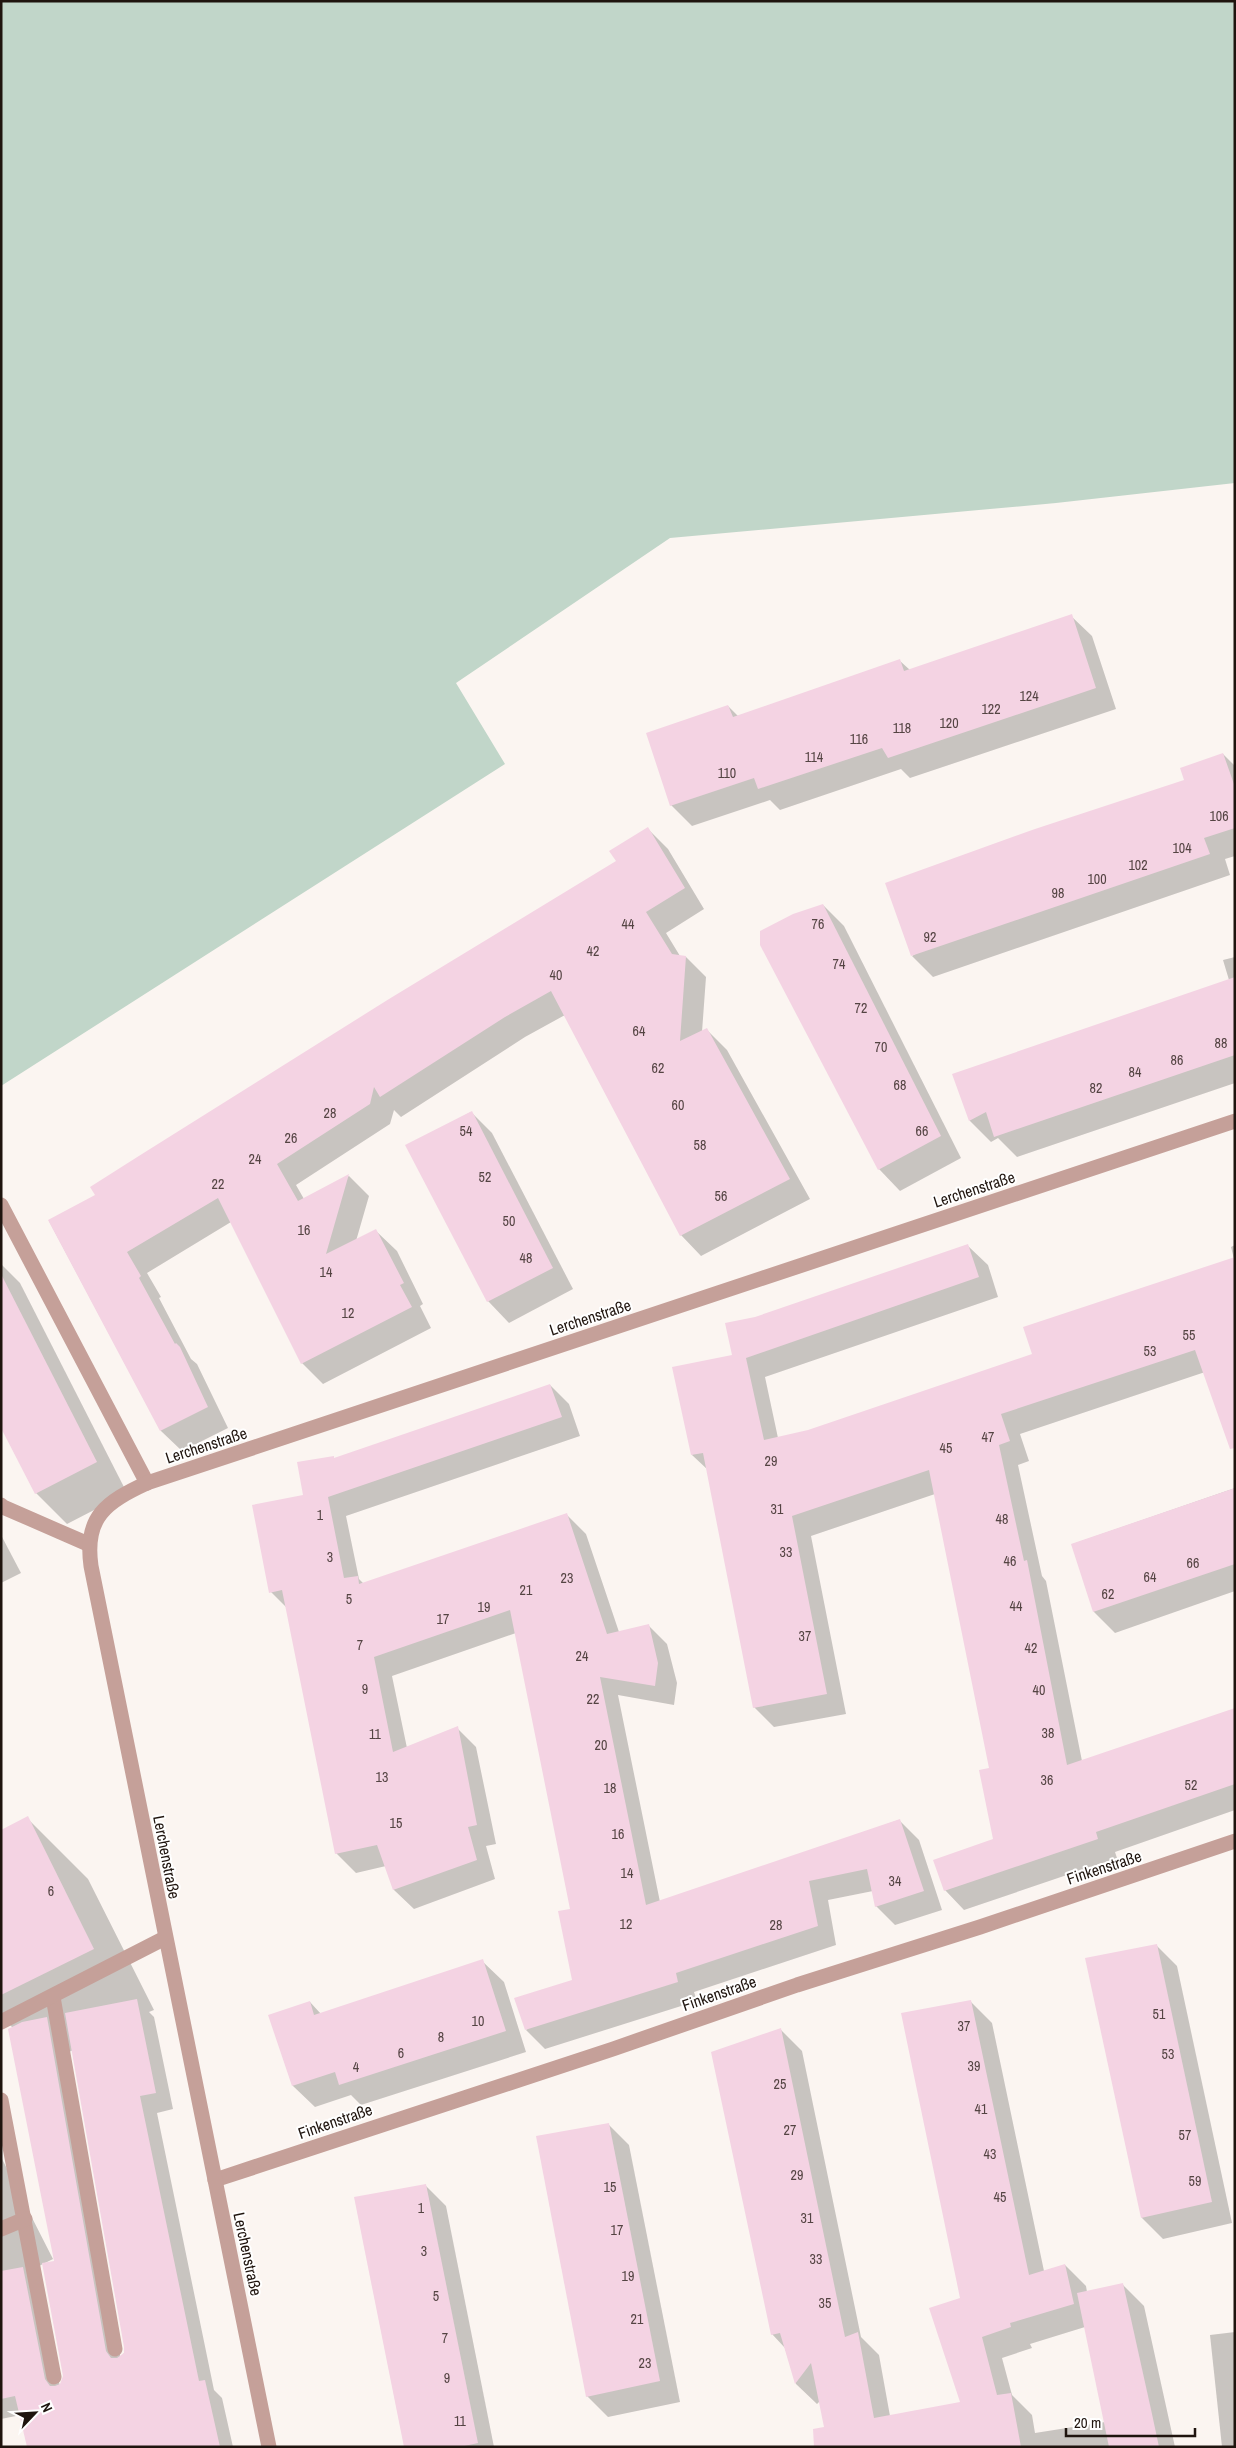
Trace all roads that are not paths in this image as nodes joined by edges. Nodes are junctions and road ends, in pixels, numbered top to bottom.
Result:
1 (1235, 1120) edge
2 (1, 1205) edge
3 (147, 1483) junction
4 (1, 1505) edge
5 (88, 1544) junction
6 (1235, 1841) edge
7 (166, 1938) junction
8 (53, 1997) junction
9 (1, 2022) edge
10 (1, 2100) edge
11 (215, 2180) junction
12 (25, 2219) junction
13 (1, 2229) edge
14 (115, 2349) dead end
15 (54, 2377) dead end
16 (269, 2447) edge

1 - 3 street, Lerchenstraße
2 - 3 street
3 - 5 street, Lerchenstraße
4 - 5 street
5 - 7 street, Lerchenstraße
6 - 11 street, Finkenstraße
7 - 8 street
7 - 11 street, Lerchenstraße
8 - 9 street
8 - 14 street
10 - 12 street
11 - 16 street, Lerchenstraße
12 - 13 street
12 - 15 street

